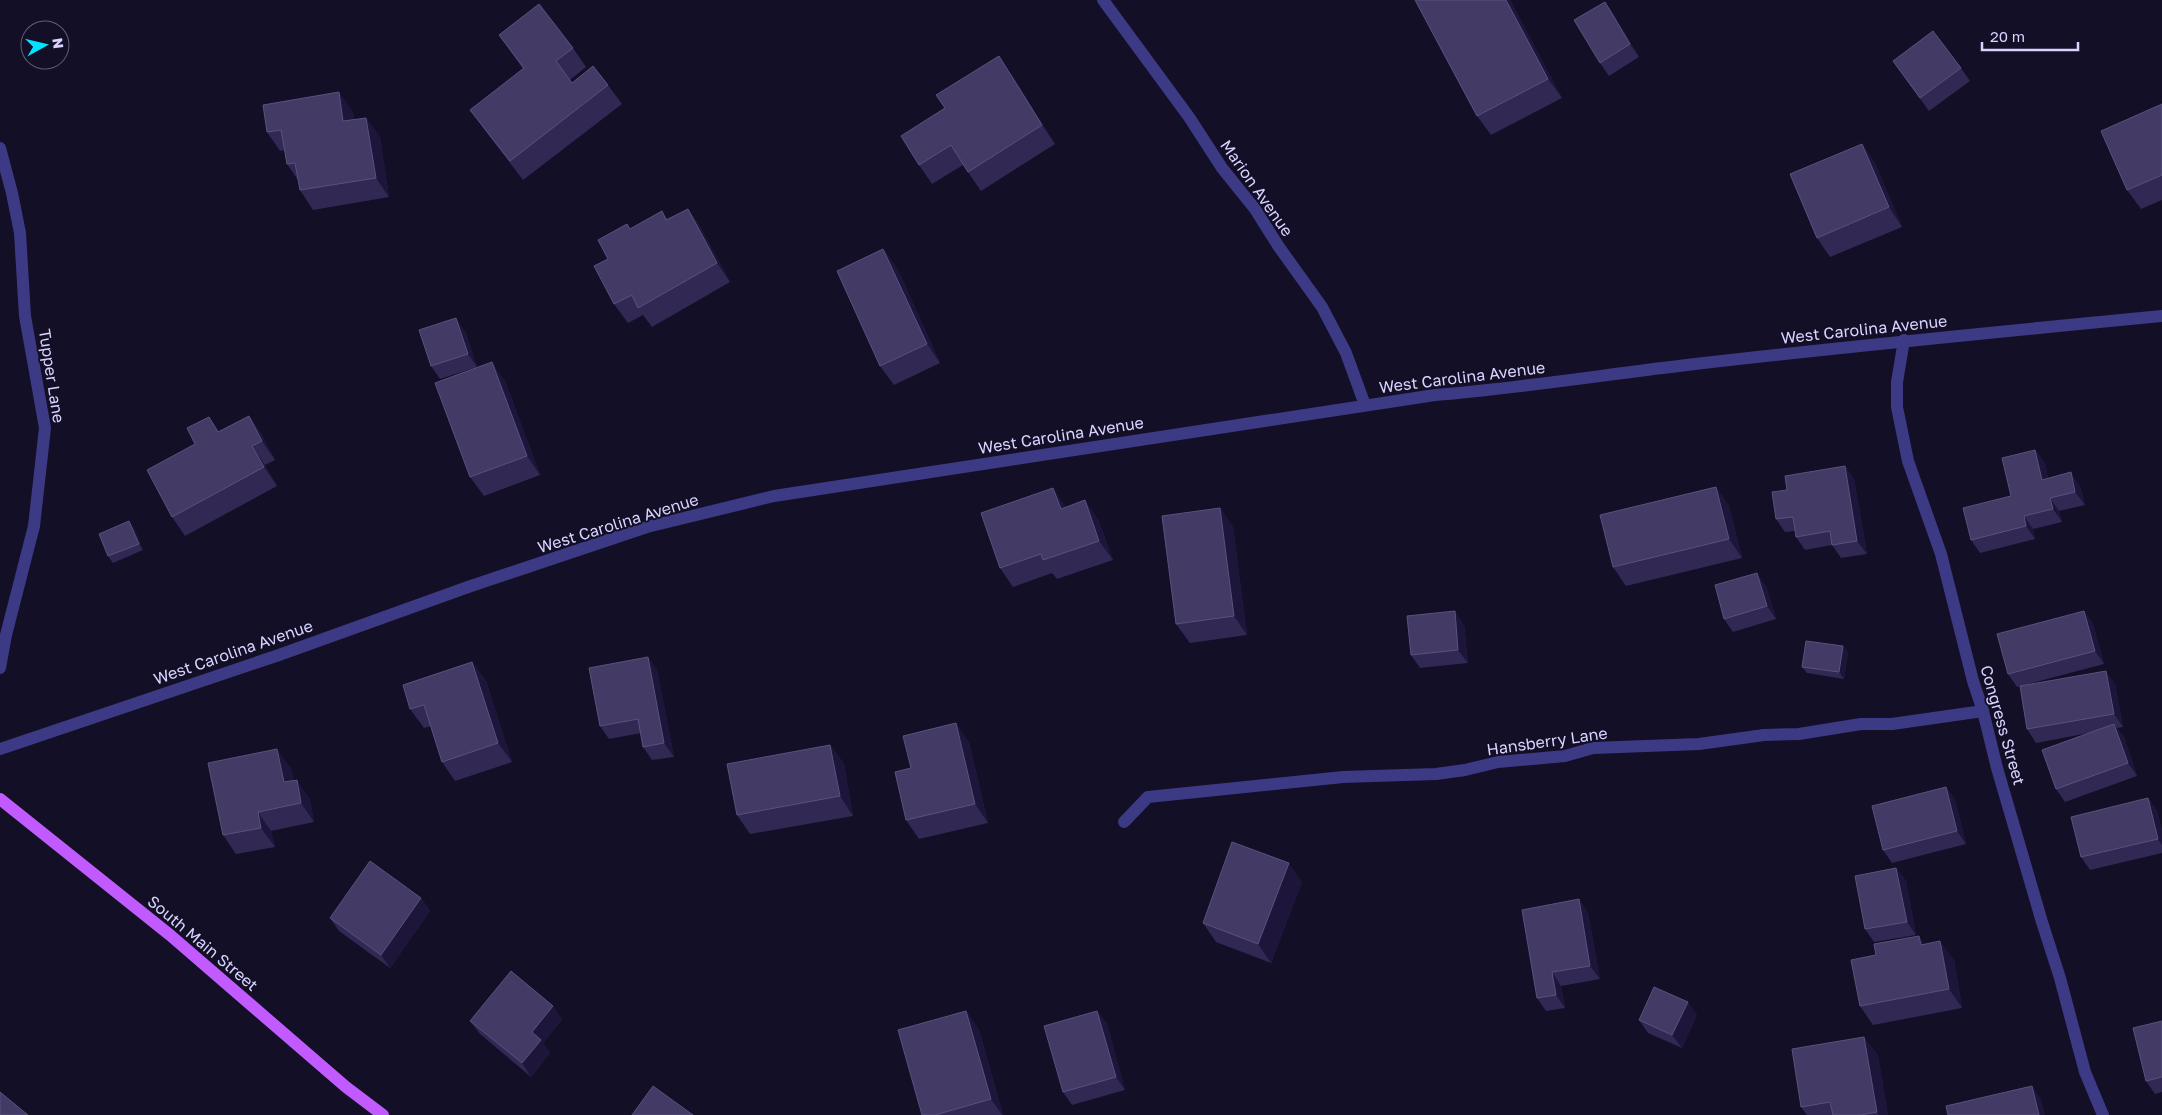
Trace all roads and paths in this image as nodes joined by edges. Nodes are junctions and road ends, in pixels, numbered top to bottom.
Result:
1 (1103, 0) edge
2 (0, 148) edge
3 (2162, 316) edge
4 (1904, 340) junction
5 (1366, 405) junction
6 (0, 668) edge
7 (1983, 711) junction
8 (0, 750) edge
9 (0, 799) edge
10 (1124, 822) dead end
11 (383, 1115) edge
12 (2103, 1115) edge

1 - 5 street, Marion Avenue
2 - 6 street, Tupper Lane
3 - 4 street, West Carolina Avenue
4 - 5 street, West Carolina Avenue
4 - 7 street, Congress Street
5 - 8 street, West Carolina Avenue
7 - 10 street, Hansberry Lane
7 - 12 street, Congress Street
9 - 11 main road, South Main Street

